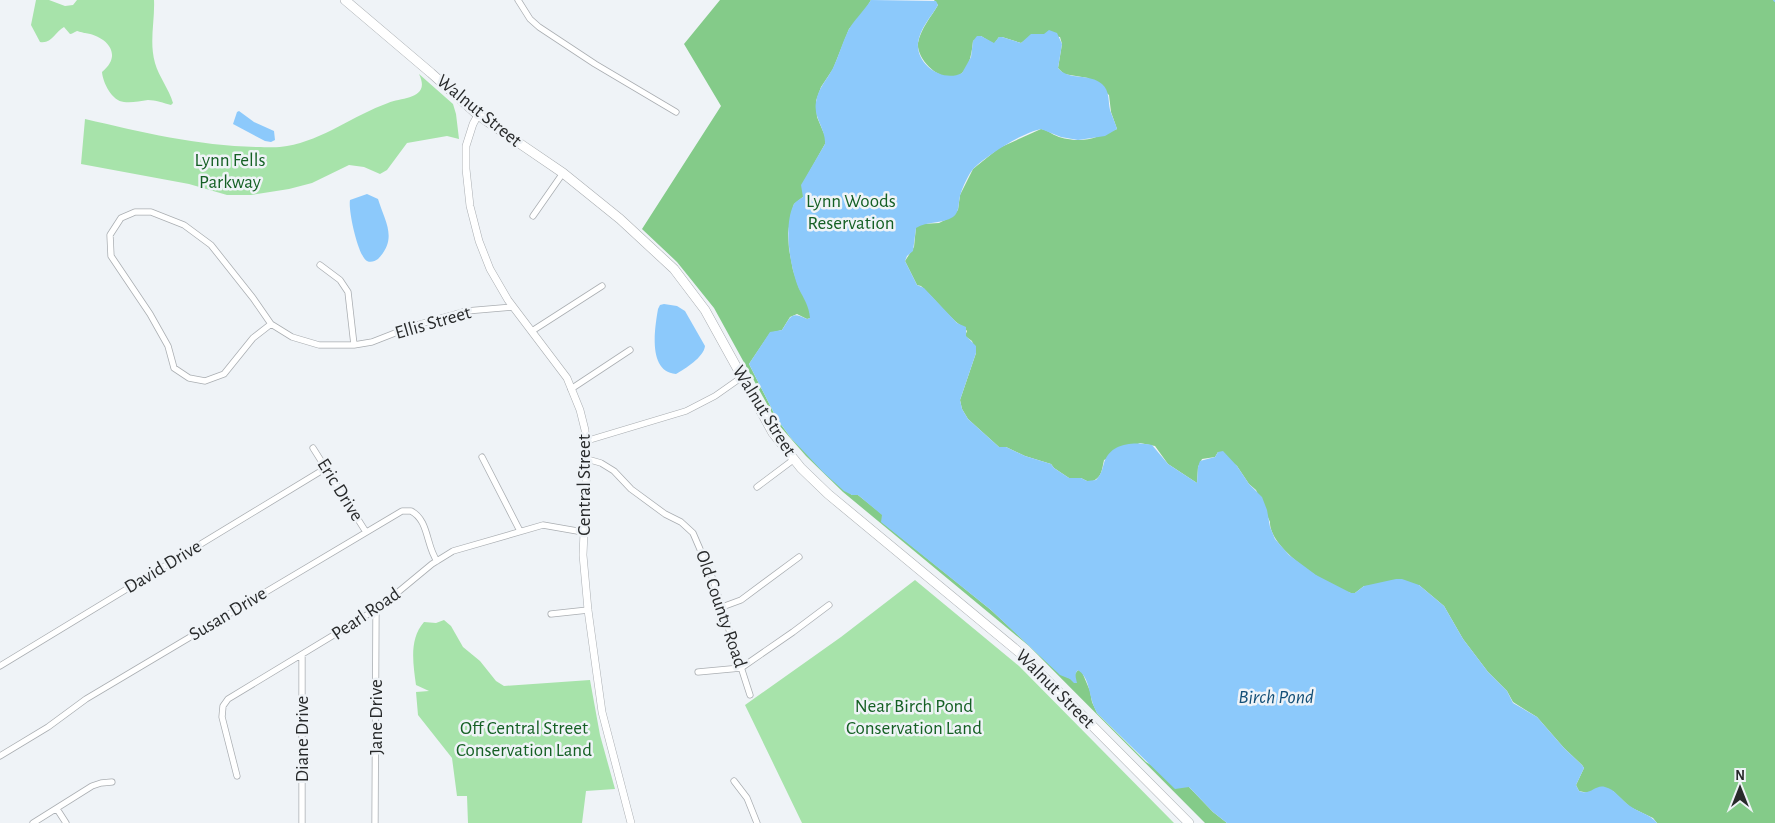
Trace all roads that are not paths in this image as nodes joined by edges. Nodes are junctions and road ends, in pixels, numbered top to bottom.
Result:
1 (345, 0) edge
2 (518, 0) edge
3 (676, 112) dead end
4 (478, 115) junction
5 (562, 173) junction
6 (533, 216) dead end
7 (320, 265) dead end
8 (602, 286) dead end
9 (513, 307) junction
10 (271, 324) junction
11 (532, 332) junction
12 (354, 345) junction
13 (630, 350) dead end
14 (742, 377) junction
15 (571, 389) junction
16 (586, 441) junction
17 (313, 448) dead end
18 (482, 457) dead end
19 (587, 459) junction
20 (793, 460) junction
21 (326, 468) junction
22 (757, 487) dead end
23 (520, 531) junction
24 (366, 532) junction
25 (583, 532) junction
26 (799, 556) dead end
27 (437, 561) junction
28 (828, 605) dead end
29 (722, 607) junction
30 (376, 610) junction
31 (588, 610) junction
32 (551, 614) dead end
33 (302, 655) junction
34 (0, 666) edge
35 (741, 668) junction
36 (698, 672) dead end
37 (750, 695) dead end
38 (0, 756) edge
39 (237, 776) dead end
40 (734, 781) dead end
41 (112, 782) dead end
42 (56, 809) junction
43 (33, 823) edge
44 (66, 823) edge
45 (302, 823) edge
46 (375, 823) edge
47 (631, 823) edge
48 (758, 823) edge
49 (1188, 823) edge

1 - 4 main road, Walnut Street
2 - 3 street
4 - 5 main road, Walnut Street
4 - 9 street, Central Street
5 - 6 street
5 - 14 main road, Walnut Street
7 - 12 street
8 - 11 street
9 - 11 street, Central Street
9 - 12 street, Ellis Street
10 - 10 street
10 - 12 street, Ellis Street
11 - 15 street, Central Street
13 - 15 street
14 - 16 street
14 - 20 main road, Walnut Street
15 - 16 street, Central Street
16 - 19 street, Central Street
17 - 21 street, Eric Drive
18 - 23 street
19 - 25 street, Central Street
19 - 29 street, Old County Road
20 - 22 street
20 - 49 main road, Walnut Street
21 - 24 street, Eric Drive
21 - 34 street, David Drive
23 - 25 street, Pearl Road
23 - 27 street, Pearl Road
24 - 27 street, Susan Drive
24 - 38 street, Susan Drive
25 - 31 street, Central Street
26 - 29 street
27 - 30 street, Pearl Road
28 - 35 street
29 - 35 street, Old County Road
30 - 33 street, Pearl Road
30 - 46 street, Jane Drive
31 - 32 street
31 - 47 street, Central Street
33 - 39 street, Pearl Road
33 - 45 street, Diane Drive
35 - 36 street
35 - 37 street, Old County Road
40 - 48 street
41 - 42 street
42 - 43 street
42 - 44 street

